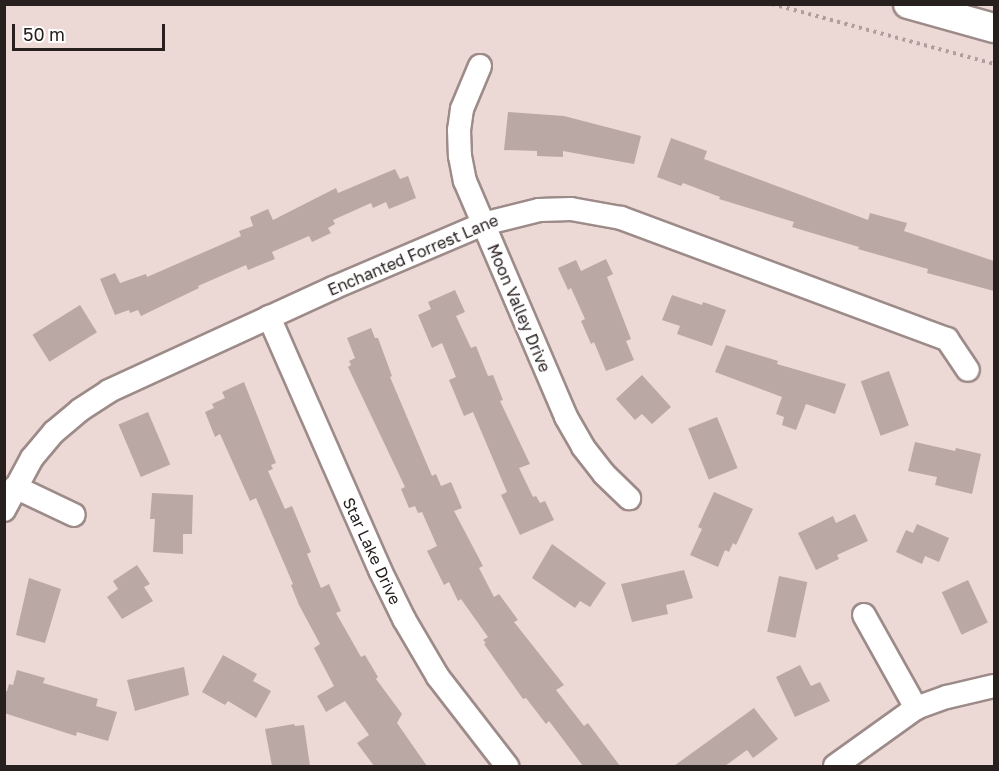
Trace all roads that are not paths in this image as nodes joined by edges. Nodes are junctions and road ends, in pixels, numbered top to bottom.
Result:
1 (908, 4) edge
2 (994, 28) edge
3 (480, 66) dead end
4 (483, 224) junction
5 (269, 317) junction
6 (968, 369) dead end
7 (15, 487) junction
8 (629, 498) dead end
9 (4, 510) edge
10 (74, 515) dead end
11 (864, 615) dead end
12 (994, 686) edge
13 (916, 708) junction
14 (507, 766) edge
15 (836, 766) edge

1 - 2 main road
3 - 4 street, Moon Valley Drive
4 - 5 street, Enchanted Forrest Lane
4 - 6 street, Enchanted Forrest Lane
4 - 8 street, Moon Valley Drive
5 - 7 street, Enchanted Forrest Lane
5 - 14 street, Star Lake Drive
7 - 9 street, Enchanted Forrest Lane
7 - 10 street
11 - 13 street
12 - 13 street
13 - 15 street

